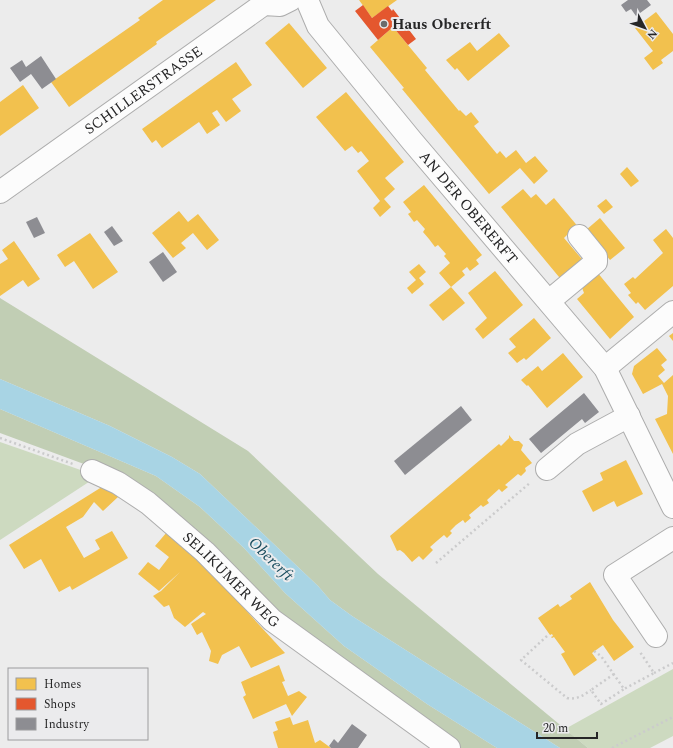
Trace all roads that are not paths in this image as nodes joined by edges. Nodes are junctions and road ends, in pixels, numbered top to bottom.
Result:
1 (290, 0) edge
2 (307, 0) edge
3 (263, 2) edge
4 (0, 192) edge
5 (579, 236) dead end
6 (549, 301) junction
7 (673, 312) edge
8 (605, 368) junction
9 (629, 416) junction
10 (547, 469) road end
11 (92, 471) road end
12 (673, 507) edge
13 (673, 538) edge
14 (648, 642) road end
15 (449, 748) edge

1 - 3 street, SCHILLERSTRASSE
2 - 6 street, AN DER OBERERFT
3 - 4 street, SCHILLERSTRASSE
5 - 6 street
6 - 8 street, AN DER OBERERFT
7 - 8 street
8 - 9 street, AN DER OBERERFT
9 - 10 street
9 - 12 street, AN DER OBERERFT
11 - 15 street, SELIKUMER WEG
13 - 14 street

